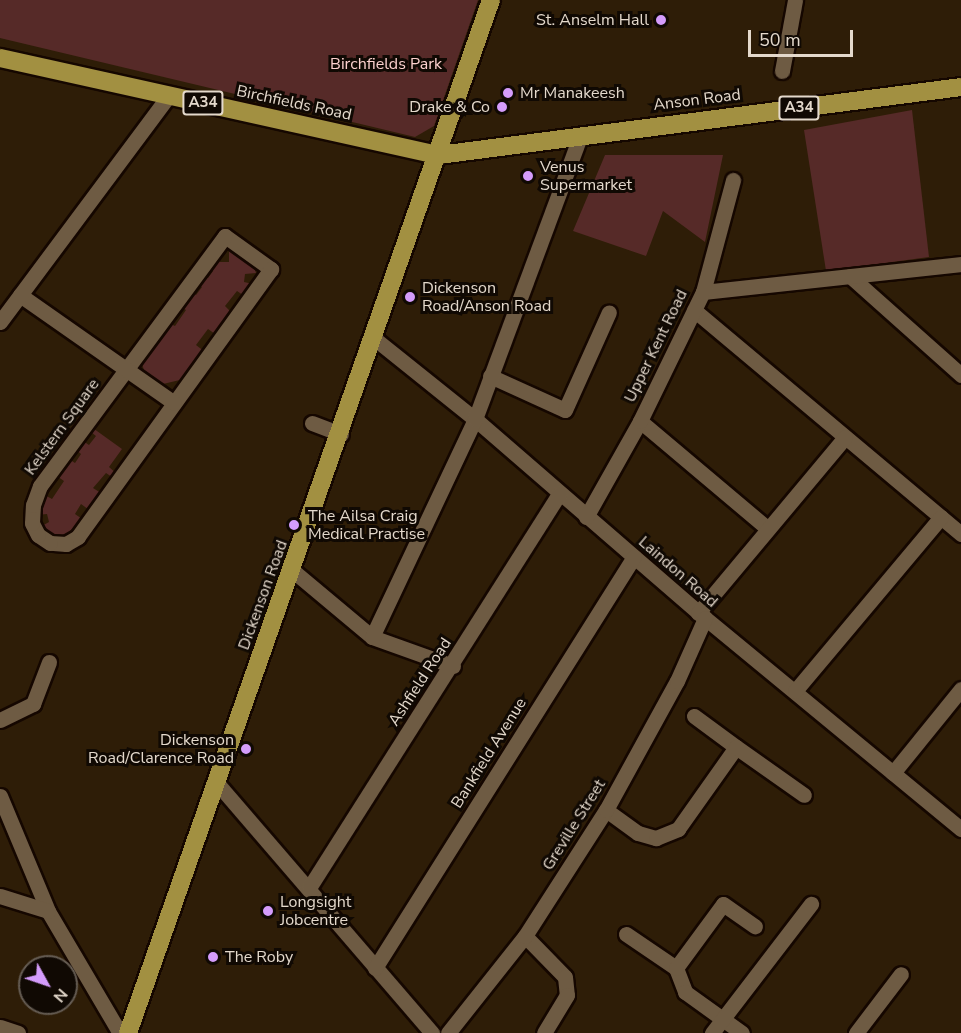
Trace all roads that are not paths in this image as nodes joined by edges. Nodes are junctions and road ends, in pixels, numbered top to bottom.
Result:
1 (491, 0) edge
2 (795, 0) edge
3 (0, 58) edge
4 (782, 71) dead end
5 (961, 87) edge
6 (169, 95) junction
7 (580, 136) junction
8 (439, 155) junction
9 (734, 180) dead end
10 (961, 264) edge
11 (850, 276) junction
12 (703, 292) junction
13 (20, 295) junction
14 (694, 310) junction
15 (609, 312) dead end
16 (0, 322) edge
17 (375, 339) junction
18 (127, 368) junction
19 (961, 375) edge
20 (490, 376) junction
21 (174, 404) junction
22 (475, 419) junction
23 (640, 421) junction
24 (312, 423) dead end
25 (341, 434) junction
26 (845, 437) junction
27 (559, 494) junction
28 (586, 517) junction
29 (941, 517) junction
30 (766, 528) junction
31 (961, 534) edge
32 (634, 557) junction
33 (292, 570) junction
34 (701, 616) junction
35 (372, 637) junction
36 (49, 662) dead end
37 (453, 666) junction
38 (961, 689) edge
39 (795, 691) junction
40 (694, 716) dead end
41 (0, 720) edge
42 (736, 747) junction
43 (893, 773) junction
44 (217, 783) junction
45 (0, 795) edge
46 (804, 795) dead end
47 (606, 810) junction
48 (961, 829) edge
49 (309, 888) junction
50 (0, 896) edge
51 (811, 904) dead end
52 (48, 911) junction
53 (754, 926) dead end
54 (626, 933) dead end
55 (525, 936) junction
56 (375, 968) junction
57 (676, 968) junction
58 (901, 974) dead end
59 (723, 1018) junction
60 (0, 1027) edge
61 (18, 1033) edge
62 (120, 1033) edge
63 (128, 1033) edge
64 (432, 1033) edge
65 (448, 1033) edge
66 (544, 1033) edge
67 (712, 1033) edge
68 (742, 1033) edge
69 (856, 1033) edge

1 - 8 highway, Dickenson Road
2 - 4 street
3 - 6 highway, Birchfields Road / A34
5 - 7 highway, Anson Road / A34
6 - 8 highway, Birchfields Road / A34
6 - 13 street
7 - 8 highway, Anson Road / A34
7 - 20 street
8 - 17 highway, Dickenson Road
9 - 12 street, Upper Kent Road
10 - 11 street
11 - 12 street
11 - 19 street
12 - 14 street, Upper Kent Road
13 - 16 street
13 - 18 street
14 - 23 street, Upper Kent Road
14 - 26 street
15 - 20 street
17 - 22 street, Laindon Road
17 - 25 highway, Dickenson Road
18 - 21 street
18 - 21 street, Kelstern Square
18 - 21 street, Kelstern Square
20 - 22 street
22 - 27 street, Laindon Road
22 - 35 street
23 - 28 street, Upper Kent Road
23 - 30 street
24 - 25 street
25 - 33 highway, Dickenson Road
26 - 29 street
26 - 30 street, Greville Street
27 - 28 street, Laindon Road
27 - 37 street, Ashfield Road
28 - 32 street, Laindon Road
29 - 31 street
29 - 39 street
30 - 34 street, Greville Street
32 - 34 street, Laindon Road
32 - 56 street, Bankfield Avenue
33 - 35 street
33 - 44 highway, Dickenson Road
34 - 39 street, Laindon Road
34 - 47 street, Greville Street
35 - 37 street
36 - 41 street
37 - 49 street, Ashfield Road
38 - 43 street
39 - 43 street, Laindon Road
40 - 42 street
42 - 46 street
42 - 47 street
43 - 48 street, Laindon Road
44 - 49 street
44 - 63 highway, Dickenson Road
45 - 52 street
47 - 55 street, Greville Street
49 - 56 street
50 - 52 street
51 - 59 street
52 - 62 street
53 - 57 street
54 - 57 street
55 - 65 street, Greville Street
55 - 66 street
56 - 64 street
57 - 59 street
58 - 69 street
59 - 67 street
59 - 68 street
60 - 61 street

